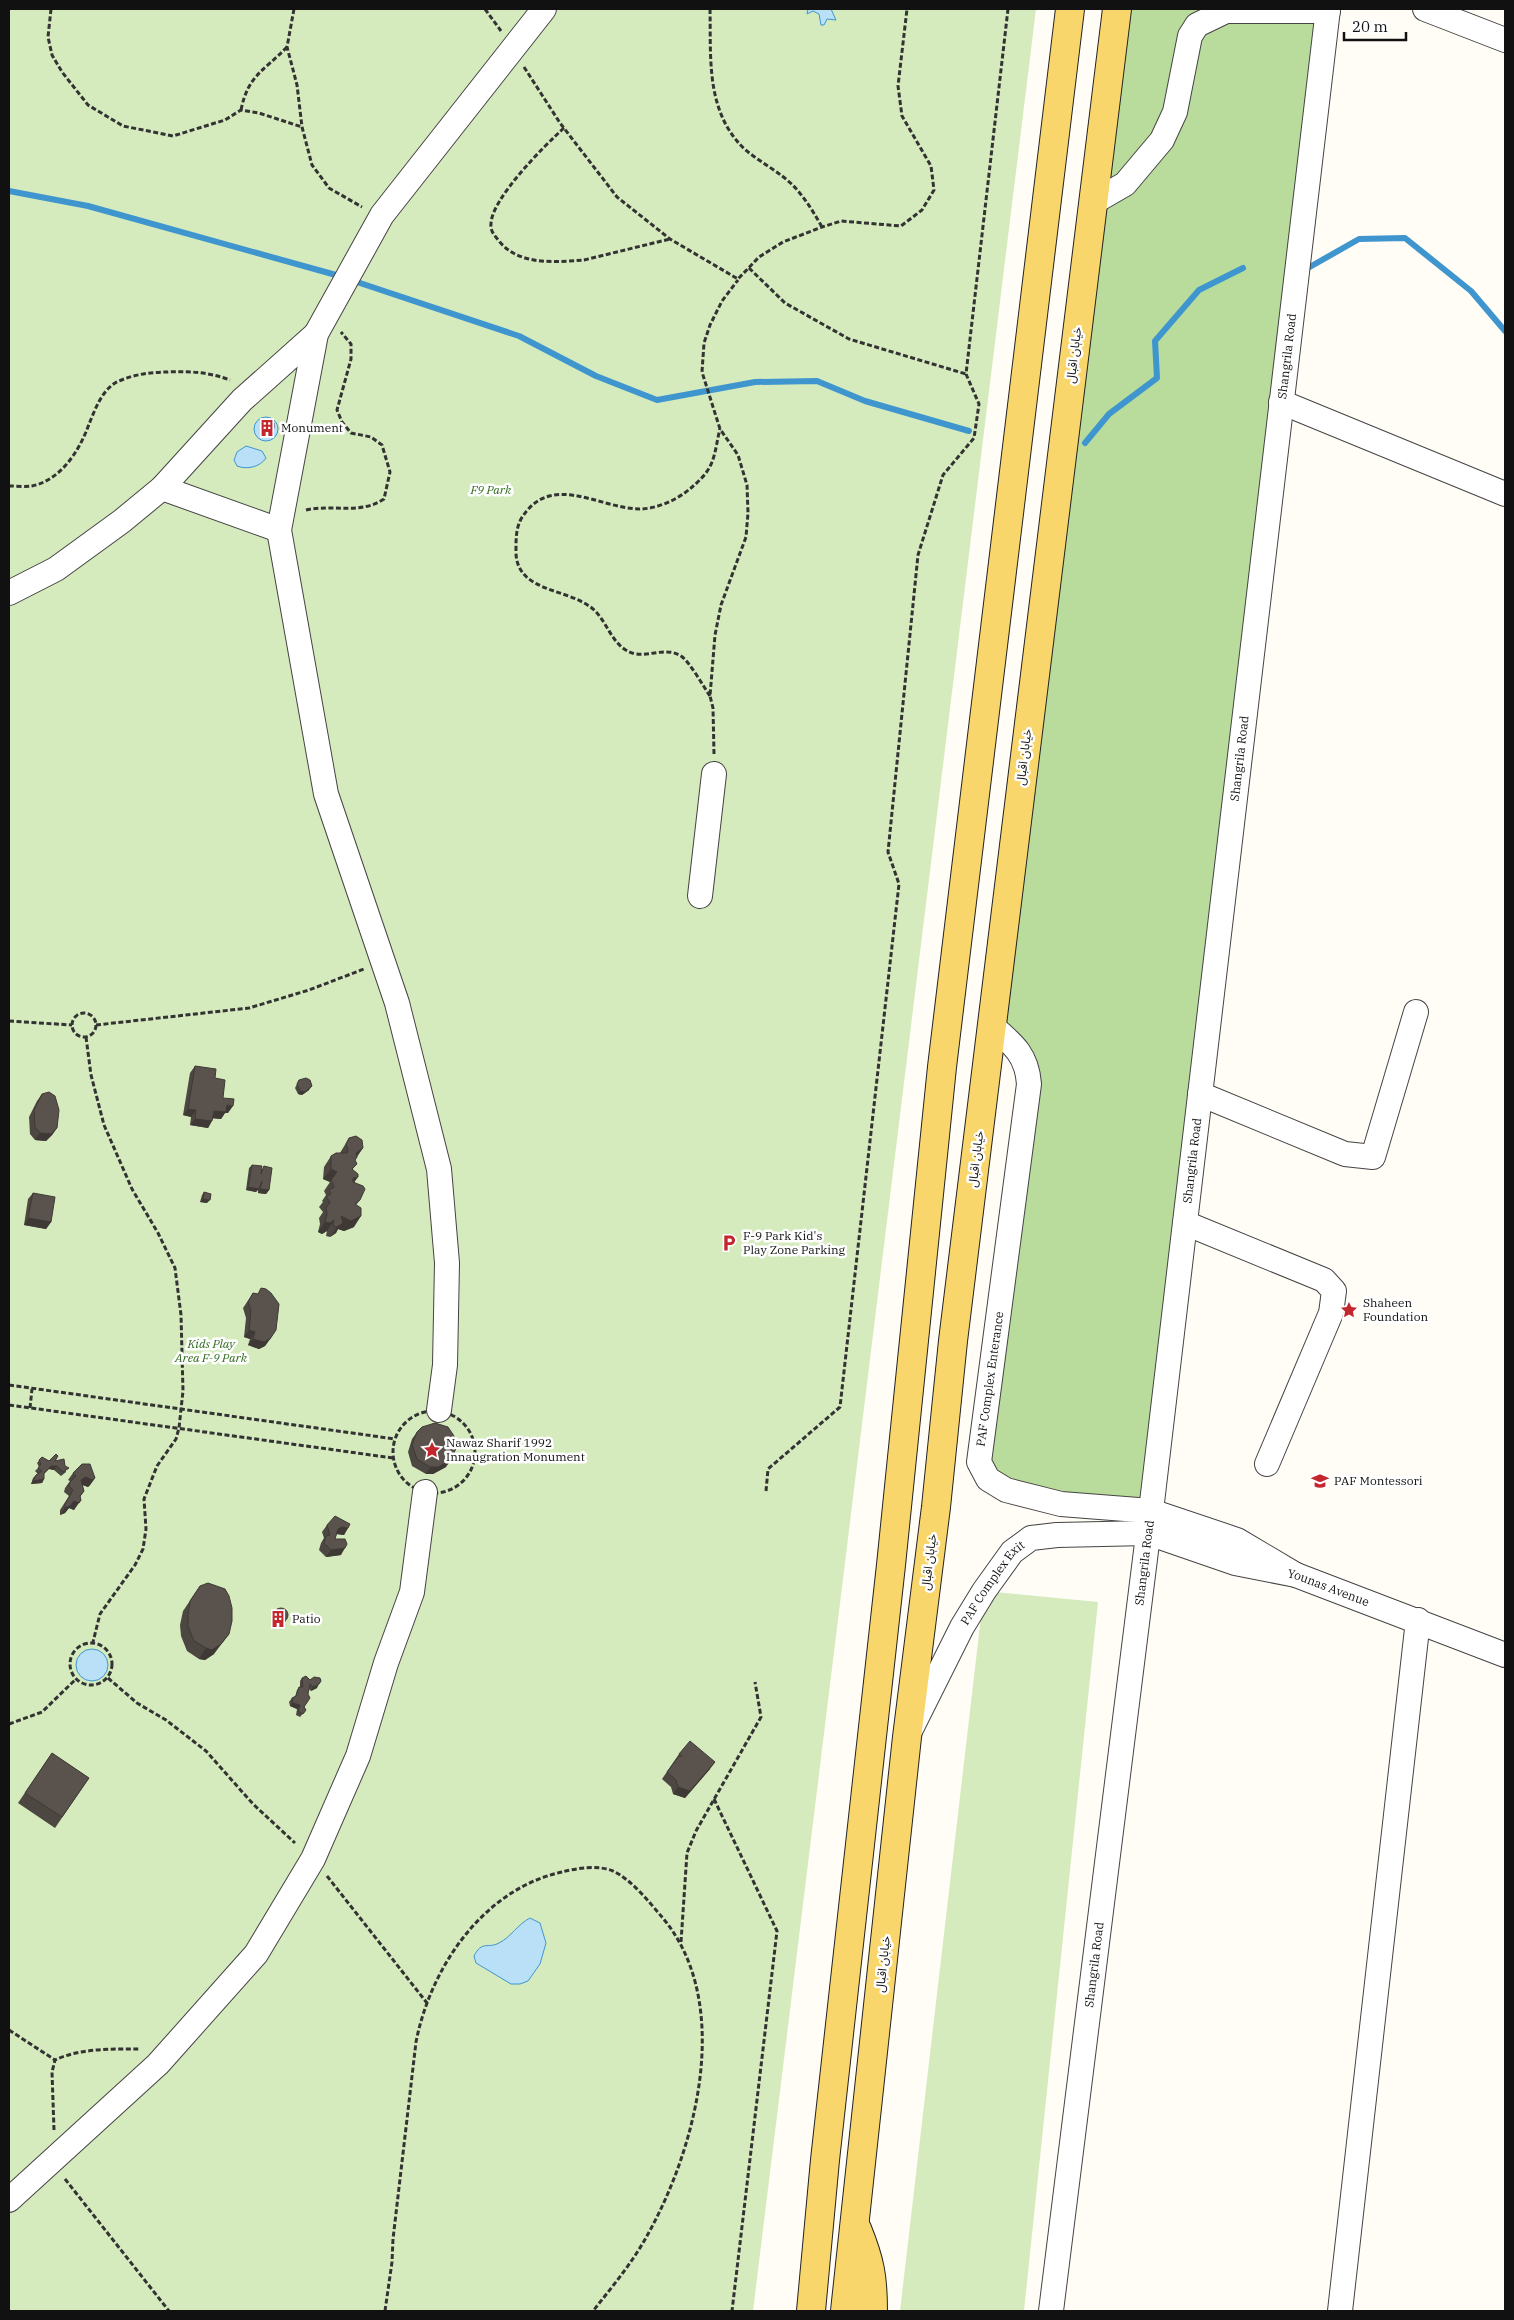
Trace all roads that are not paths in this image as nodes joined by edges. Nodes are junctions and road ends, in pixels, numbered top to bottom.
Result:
1 (544, 9) edge
2 (1070, 9) edge
3 (1117, 9) edge
4 (1271, 9) edge
5 (1425, 9) edge
6 (1328, 10) edge
7 (1505, 40) edge
8 (1092, 202) junction
9 (324, 320) junction
10 (1281, 402) junction
11 (162, 488) junction
12 (1505, 494) edge
13 (281, 523) junction
14 (9, 593) edge
15 (714, 774) road end
16 (700, 896) dead end
17 (1416, 1012) dead end
18 (992, 1026) junction
19 (1200, 1094) junction
20 (1185, 1224) junction
21 (439, 1410) road end
22 (1266, 1464) dead end
23 (425, 1492) road end
24 (1150, 1522) junction
25 (1296, 1575) joint
26 (1418, 1620) junction
27 (1505, 1655) edge
28 (907, 1737) junction
29 (9, 2200) edge
30 (819, 2222) junction
31 (854, 2224) junction
32 (793, 2311) edge
33 (811, 2311) edge
34 (845, 2311) edge
35 (873, 2311) edge
36 (1051, 2311) edge
37 (1340, 2311) edge

1 - 9 street
2 - 30 main road
3 - 8 main road, خیابان اقبال
4 - 6 street
4 - 8 street
5 - 7 street
6 - 10 street, Shangrila Road
8 - 18 main road, خیابان اقبال
9 - 11 street
9 - 13 street
10 - 12 street
10 - 19 street, Shangrila Road
11 - 13 street
11 - 14 street
13 - 21 street
15 - 16 street
17 - 19 street
18 - 24 street, PAF Complex Enterance
18 - 28 main road, خیابان اقبال
19 - 20 street, Shangrila Road
20 - 22 street
20 - 24 street, Shangrila Road
23 - 29 street
24 - 25 street, PAF Complex Enterance
24 - 28 street, PAF Complex Exit
24 - 36 street, Shangrila Road
25 - 26 street, Younas Avenue
26 - 27 street, Younas Avenue
26 - 37 street
28 - 31 main road, خیابان اقبال
30 - 32 main road
30 - 33 main road
31 - 34 main road, خیابان اقبال
31 - 35 main road

